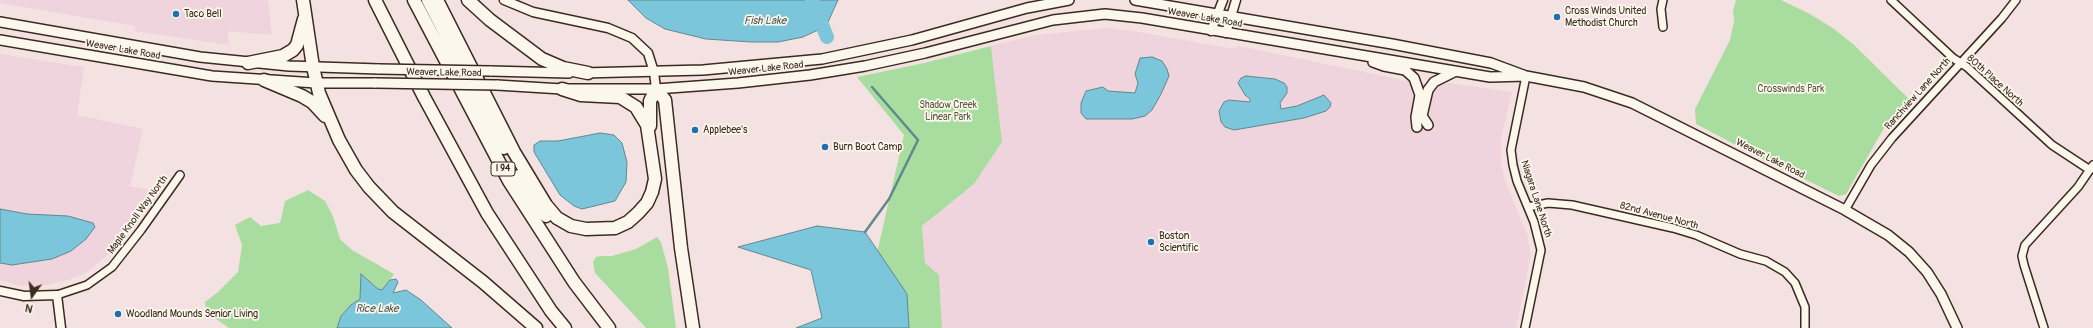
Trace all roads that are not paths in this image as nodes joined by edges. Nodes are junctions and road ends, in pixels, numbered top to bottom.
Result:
1 (303, 0) edge
2 (375, 0) edge
3 (414, 0) edge
4 (428, 0) edge
5 (437, 0) edge
6 (468, 0) edge
7 (504, 0) edge
8 (1069, 0) edge
9 (1135, 0) edge
10 (1223, 0) edge
11 (1236, 0) edge
12 (1663, 0) edge
13 (1891, 0) edge
14 (2016, 0) edge
15 (305, 14) junction
16 (1218, 14) junction
17 (1231, 16) junction
18 (0, 22) edge
19 (1663, 27) dead end
20 (1211, 31) junction
21 (1226, 33) junction
22 (0, 40) edge
23 (1361, 56) junction
24 (1960, 62) junction
25 (248, 63) junction
26 (313, 67) junction
27 (654, 72) junction
28 (1456, 72) junction
29 (588, 73) junction
30 (1526, 76) junction
31 (264, 80) junction
32 (316, 83) junction
33 (562, 89) junction
34 (656, 89) junction
35 (332, 124) junction
36 (1428, 125) dead end
37 (1417, 127) dead end
38 (650, 133) junction
39 (2092, 168) edge
40 (180, 175) dead end
41 (655, 179) junction
42 (1528, 207) junction
43 (1845, 210) junction
44 (0, 291) edge
45 (57, 295) junction
46 (61, 328) edge
47 (536, 328) edge
48 (565, 328) edge
49 (609, 328) edge
50 (693, 328) edge
51 (1525, 328) edge
52 (1805, 328) edge
53 (1957, 328) edge
54 (2044, 328) edge

1 - 15 highway
2 - 48 highway
3 - 49 highway, I 94
4 - 41 highway
5 - 41 highway
6 - 29 highway
7 - 27 street
8 - 27 main road, Weaver Lake Road
9 - 16 main road, Weaver Lake Road
10 - 16 street
11 - 17 street
12 - 19 street
13 - 24 street, 80th Place North
14 - 24 street, Ranchview Lane North
15 - 25 highway
15 - 26 highway
16 - 17 main road, Weaver Lake Road
16 - 20 street
17 - 21 street
17 - 30 main road, Weaver Lake Road
18 - 25 main road, Weaver Lake Road
20 - 21 main road, Weaver Lake Road
20 - 34 main road, Weaver Lake Road
21 - 23 main road, Weaver Lake Road
22 - 31 main road, Weaver Lake Road
23 - 28 main road, Weaver Lake Road
23 - 37 main road
24 - 39 street, 80th Place North
24 - 43 street, Ranchview Lane North
25 - 26 main road, Weaver Lake Road
26 - 29 main road, Weaver Lake Road, bridge
26 - 32 highway
27 - 29 main road, Weaver Lake Road
27 - 34 street
28 - 30 main road, Weaver Lake Road
28 - 36 main road
30 - 42 street, Niagara Lane North
30 - 43 main road, Weaver Lake Road
31 - 32 main road, Weaver Lake Road
31 - 35 highway
32 - 33 main road, Weaver Lake Road, bridge
32 - 35 highway
33 - 34 main road, Weaver Lake Road
33 - 38 highway
34 - 38 highway
34 - 50 highway
35 - 47 highway
38 - 41 highway
39 - 54 street
40 - 45 street, Maple Knoll Way North
42 - 51 street, Niagara Lane North
42 - 52 street, 82nd Avenue North
43 - 53 main road, Weaver Lake Road
44 - 45 street, Maple Knoll Way North
45 - 46 street

